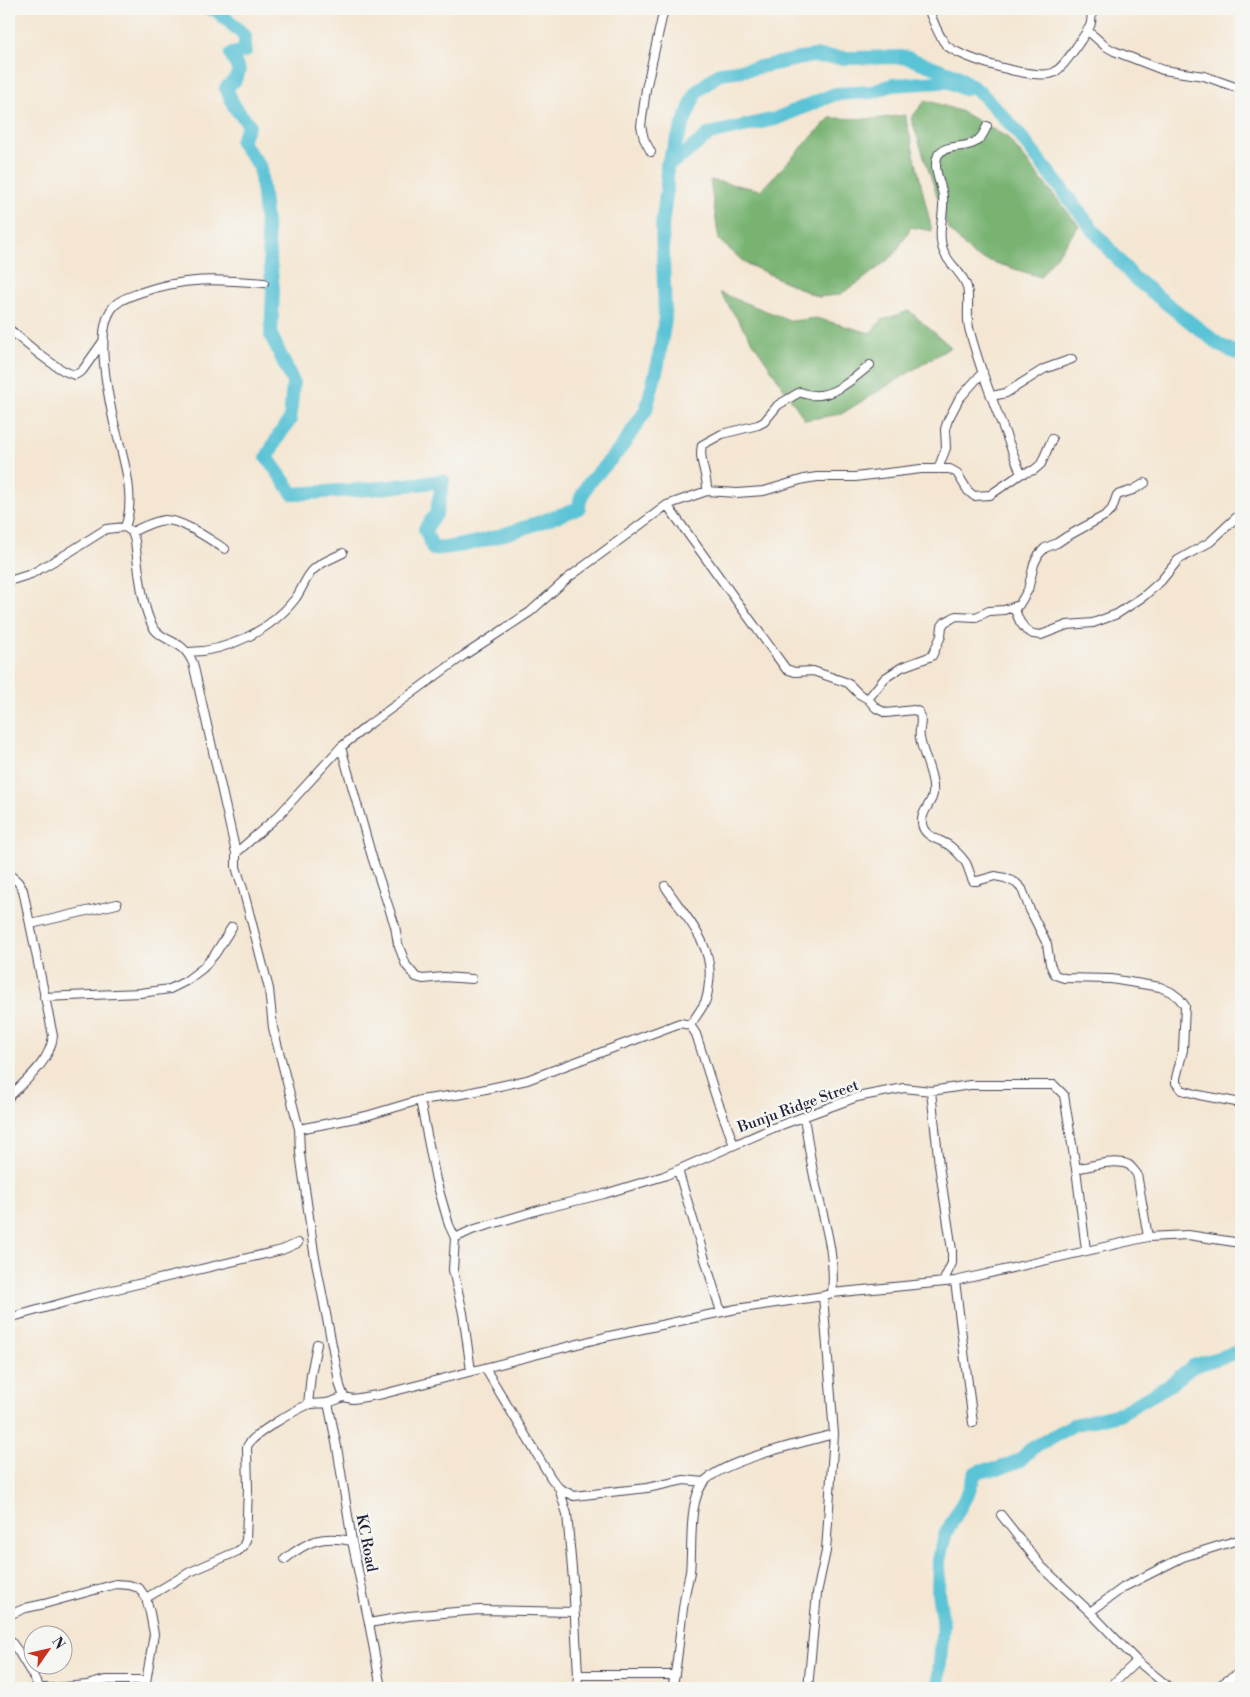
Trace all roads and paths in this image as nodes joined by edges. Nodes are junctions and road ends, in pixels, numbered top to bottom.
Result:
1 (664, 9) edge
2 (926, 9) edge
3 (1090, 9) edge
4 (1087, 30) junction
5 (1241, 85) edge
6 (987, 126) dead end
7 (651, 152) dead end
8 (264, 283) dead end
9 (9, 329) edge
10 (104, 340) junction
11 (1072, 359) dead end
12 (870, 365) dead end
13 (983, 372) junction
14 (992, 396) junction
15 (1052, 439) dead end
16 (938, 469) junction
17 (1021, 474) junction
18 (1145, 483) dead end
19 (707, 491) junction
20 (667, 506) junction
21 (1241, 513) edge
22 (125, 527) junction
23 (132, 532) junction
24 (225, 549) dead end
25 (343, 553) dead end
26 (9, 581) edge
27 (1014, 608) junction
28 (188, 652) junction
29 (868, 698) junction
30 (341, 747) junction
31 (236, 853) junction
32 (9, 874) edge
33 (665, 886) dead end
34 (117, 904) dead end
35 (31, 924) junction
36 (232, 928) dead end
37 (472, 979) dead end
38 (44, 997) junction
39 (690, 1025) junction
40 (931, 1091) junction
41 (9, 1097) edge
42 (420, 1100) junction
43 (1241, 1103) edge
44 (804, 1117) junction
45 (299, 1129) junction
46 (734, 1144) junction
47 (1076, 1169) junction
48 (678, 1170) junction
49 (1148, 1237) junction
50 (455, 1238) junction
51 (298, 1242) dead end
52 (1241, 1243) edge
53 (1086, 1250) junction
54 (943, 1282) junction
55 (955, 1282) junction
56 (832, 1293) junction
57 (823, 1296) junction
58 (721, 1312) junction
59 (9, 1318) edge
60 (317, 1344) dead end
61 (485, 1368) junction
62 (471, 1371) junction
63 (344, 1397) junction
64 (328, 1403) junction
65 (308, 1405) junction
66 (973, 1423) dead end
67 (834, 1434) junction
68 (704, 1482) junction
69 (559, 1488) junction
70 (1002, 1515) dead end
71 (1241, 1539) edge
72 (352, 1541) junction
73 (285, 1558) dead end
74 (146, 1598) junction
75 (574, 1612) junction
76 (1090, 1612) junction
77 (9, 1613) edge
78 (369, 1623) junction
79 (9, 1639) edge
80 (1137, 1661) junction
81 (1241, 1672) edge
82 (578, 1675) junction
83 (675, 1675) junction
84 (145, 1684) edge
85 (53, 1688) edge
86 (381, 1688) edge
87 (577, 1688) edge
88 (672, 1688) edge
89 (808, 1688) edge
90 (1109, 1688) edge
91 (1170, 1688) edge
92 (1215, 1688) edge

1 - 7 street
2 - 4 street
3 - 4 street
4 - 5 street
6 - 13 street
8 - 10 street
9 - 10 street
10 - 22 street
11 - 14 street
12 - 19 street
13 - 14 street
13 - 16 street
14 - 17 street
15 - 17 street
16 - 17 street
16 - 19 street
18 - 27 street
19 - 20 street
20 - 29 street
20 - 30 street
21 - 27 street
22 - 23 street
22 - 26 street
23 - 24 street
23 - 28 street
25 - 28 street
27 - 29 street
28 - 31 street
29 - 43 street
30 - 31 street
30 - 37 street
31 - 45 street
32 - 35 street
33 - 39 street
34 - 35 street
35 - 38 street
36 - 38 street
38 - 41 street
39 - 42 street
39 - 46 street
40 - 44 street, Bunju Ridge Street
40 - 47 street, Bunju Ridge Street
40 - 54 street
42 - 45 street
42 - 50 street
44 - 46 street, Bunju Ridge Street
44 - 56 street
45 - 63 street
46 - 48 street, Bunju Ridge Street
47 - 49 street
47 - 53 street, Bunju Ridge Street
48 - 50 street, Bunju Ridge Street
48 - 58 street
49 - 52 street
49 - 53 street
50 - 62 street
51 - 59 street
53 - 55 street
54 - 55 street
54 - 56 street
55 - 66 street
56 - 57 street
57 - 58 street
57 - 67 street
58 - 61 street
60 - 65 street
61 - 62 street
61 - 69 street
62 - 63 street
63 - 64 street
64 - 65 street
64 - 72 street, KC Road
65 - 74 street
67 - 68 street
67 - 89 street
68 - 69 street
68 - 83 street
69 - 75 street
70 - 76 street
71 - 76 street
72 - 73 street
72 - 78 street, KC Road
74 - 77 street
74 - 84 street
75 - 78 street
75 - 82 street
76 - 80 street
78 - 86 street, KC Road
79 - 85 street
80 - 90 street
80 - 91 street
81 - 92 street
82 - 83 street
82 - 87 street
83 - 88 street
84 - 85 street

